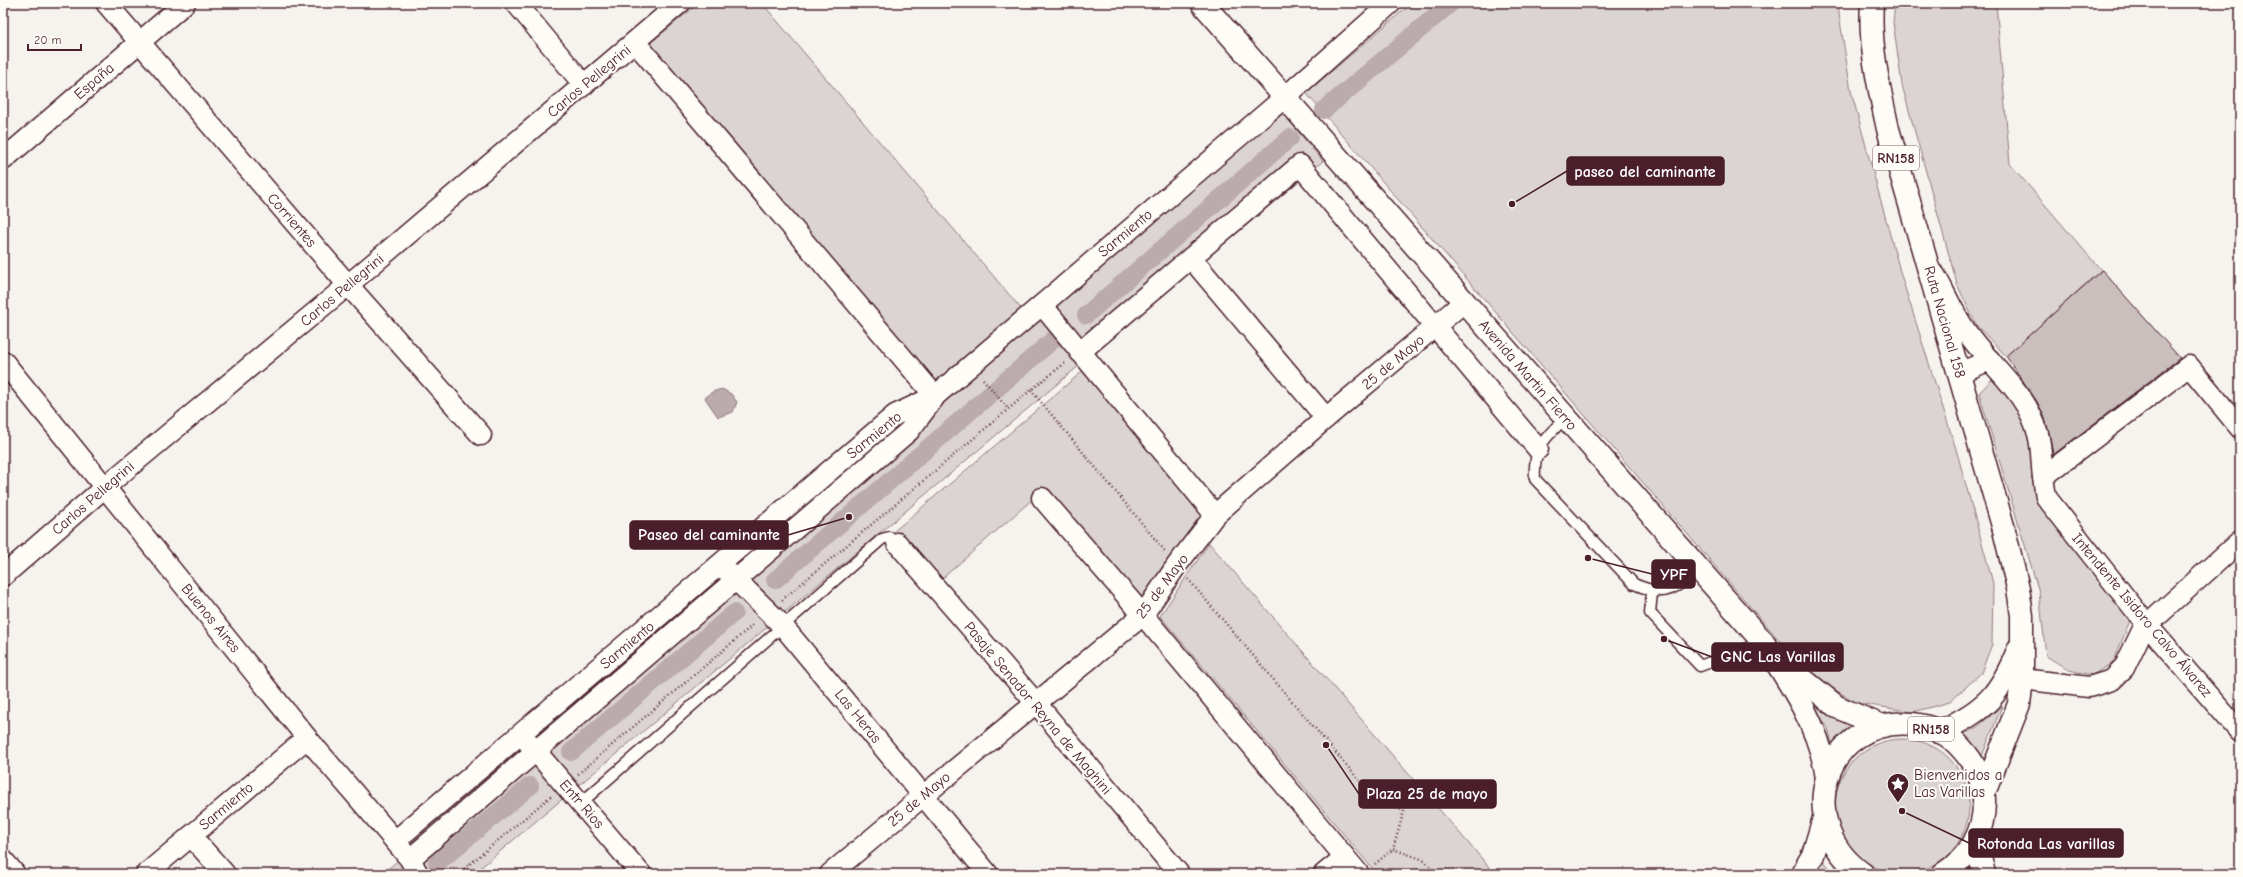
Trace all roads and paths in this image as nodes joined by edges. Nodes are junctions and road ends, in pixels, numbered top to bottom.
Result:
1 (106, 3) edge
2 (185, 3) edge
3 (516, 3) edge
4 (680, 3) edge
5 (1202, 3) edge
6 (1391, 3) edge
7 (1872, 3) edge
8 (140, 42) junction
9 (635, 42) junction
10 (584, 85) junction
11 (1284, 98) junction
12 (3, 160) edge
13 (1191, 258) junction
14 (1929, 266) junction
15 (348, 285) junction
16 (1464, 302) junction
17 (1042, 305) junction
18 (1435, 326) junction
19 (1080, 352) junction
20 (1990, 360) junction
21 (3, 361) edge
22 (1959, 373) junction
23 (990, 388) dead end
24 (1031, 390) dead end
25 (935, 396) junction
26 (1008, 409) dead end
27 (1326, 418) junction
28 (1565, 418) junction
29 (2240, 428) edge
30 (480, 435) dead end
31 (1538, 450) junction
32 (2043, 477) junction
33 (105, 487) junction
34 (1042, 498) dead end
35 (1215, 515) junction
36 (2240, 541) edge
37 (897, 544) joint
38 (721, 564) junction
39 (1176, 565) junction
40 (1699, 570) junction
41 (3, 576) edge
42 (736, 580) junction
43 (1652, 592) junction
44 (1143, 616) junction
45 (782, 625) junction
46 (2147, 625) junction
47 (2021, 641) junction
48 (1767, 648) junction
49 (2022, 679) junction
50 (1036, 703) junction
51 (1882, 726) junction
52 (1940, 732) junction
53 (2240, 732) edge
54 (522, 734) junction
55 (307, 738) junction
56 (536, 751) junction
57 (1827, 778) junction
58 (1984, 793) junction
59 (923, 796) junction
60 (581, 803) junction
61 (1824, 818) junction
62 (191, 836) junction
63 (1976, 839) junction
64 (395, 841) junction
65 (1393, 849) junction
66 (1345, 857) junction
67 (3, 860) edge
68 (1845, 866) edge
69 (414, 867) edge
70 (1364, 872) edge
71 (15, 874) edge
72 (146, 874) edge
73 (225, 874) edge
74 (642, 874) edge
75 (830, 874) edge
76 (988, 874) edge
77 (1179, 874) edge
78 (1324, 874) edge
79 (1436, 874) edge
80 (1802, 874) edge
81 (1863, 874) edge
82 (1943, 874) edge
83 (1984, 874) edge

1 - 8 street, Corrientes
2 - 8 street, España
3 - 10 street
4 - 9 street, Carlos Pellegrini
5 - 11 main road, Avenida Martin Fierro
6 - 11 street, Sarmiento
7 - 14 main road, Ruta Nacional 158 / RN158
8 - 12 street, España
8 - 15 street, Corrientes
9 - 10 street, Carlos Pellegrini
9 - 25 street
10 - 15 street, Carlos Pellegrini
11 - 16 main road, Avenida Martin Fierro
11 - 17 street, Sarmiento
13 - 18 street
13 - 19 street
13 - 27 street
14 - 20 street
14 - 22 main road, Ruta Nacional 158 / RN158
15 - 30 street, Corrientes
15 - 33 street, Carlos Pellegrini
16 - 18 street, 25 de Mayo
16 - 28 main road, Avenida Martin Fierro
17 - 19 street
17 - 25 street, Sarmiento
18 - 27 street, 25 de Mayo
18 - 31 street
19 - 35 street
20 - 22 street
20 - 32 street
21 - 33 street, Buenos Aires
22 - 47 main road, Ruta Nacional 158 / RN158
23 - 26 path
24 - 39 path
25 - 38 street, Sarmiento
25 - 42 street
27 - 35 street, 25 de Mayo
28 - 31 lane
28 - 40 main road, Avenida Martin Fierro
29 - 32 street
31 - 43 lane
32 - 46 street, Intendente Isidoro Calvo Álvarez
33 - 41 street, Carlos Pellegrini
33 - 55 street, Buenos Aires
34 - 44 street
35 - 39 street, 25 de Mayo
36 - 46 street
37 - 45 lane
37 - 50 street, Pasaje Senador Reyna de Maghini
38 - 42 street, Las Heras
38 - 54 street, Sarmiento
39 - 44 street, 25 de Mayo
39 - 65 path
40 - 43 lane
40 - 48 main road, Avenida Martin Fierro
42 - 45 street, Las Heras
42 - 56 street
43 - 48 lane
44 - 50 street, 25 de Mayo
44 - 66 street
45 - 59 street, Las Heras
45 - 60 lane
46 - 49 street
46 - 53 street, Intendente Isidoro Calvo Álvarez
47 - 49 main road, Ruta Nacional 158 / RN158
47 - 52 main road, Ruta Nacional 158 / RN158
48 - 51 main road, Avenida Martin Fierro
48 - 57 main road, Avenida Martin Fierro
49 - 58 main road, Ruta Nacional 158 / RN158
50 - 59 street, 25 de Mayo
50 - 77 street, Pasaje Senador Reyna de Maghini
51 - 52 main road, RN158
51 - 57 main road, RN158
52 - 58 main road, RN158
54 - 56 street, Entr Rios
54 - 64 street, Sarmiento
55 - 62 street, Sarmiento
55 - 64 street, Buenos Aires
56 - 60 street, Entr Rios
56 - 69 street
57 - 61 main road, RN158
58 - 63 main road, RN158
59 - 75 street, 25 de Mayo
59 - 76 street, Las Heras
60 - 74 street, Entr Rios
61 - 68 main road, RN158
61 - 80 main road, RN158
62 - 72 street, Sarmiento
62 - 73 street
63 - 82 main road, RN158
63 - 83 main road
64 - 69 street, Buenos Aires
65 - 70 path
65 - 79 path
66 - 70 street
66 - 78 street
67 - 71 street
68 - 81 main road, RN158

